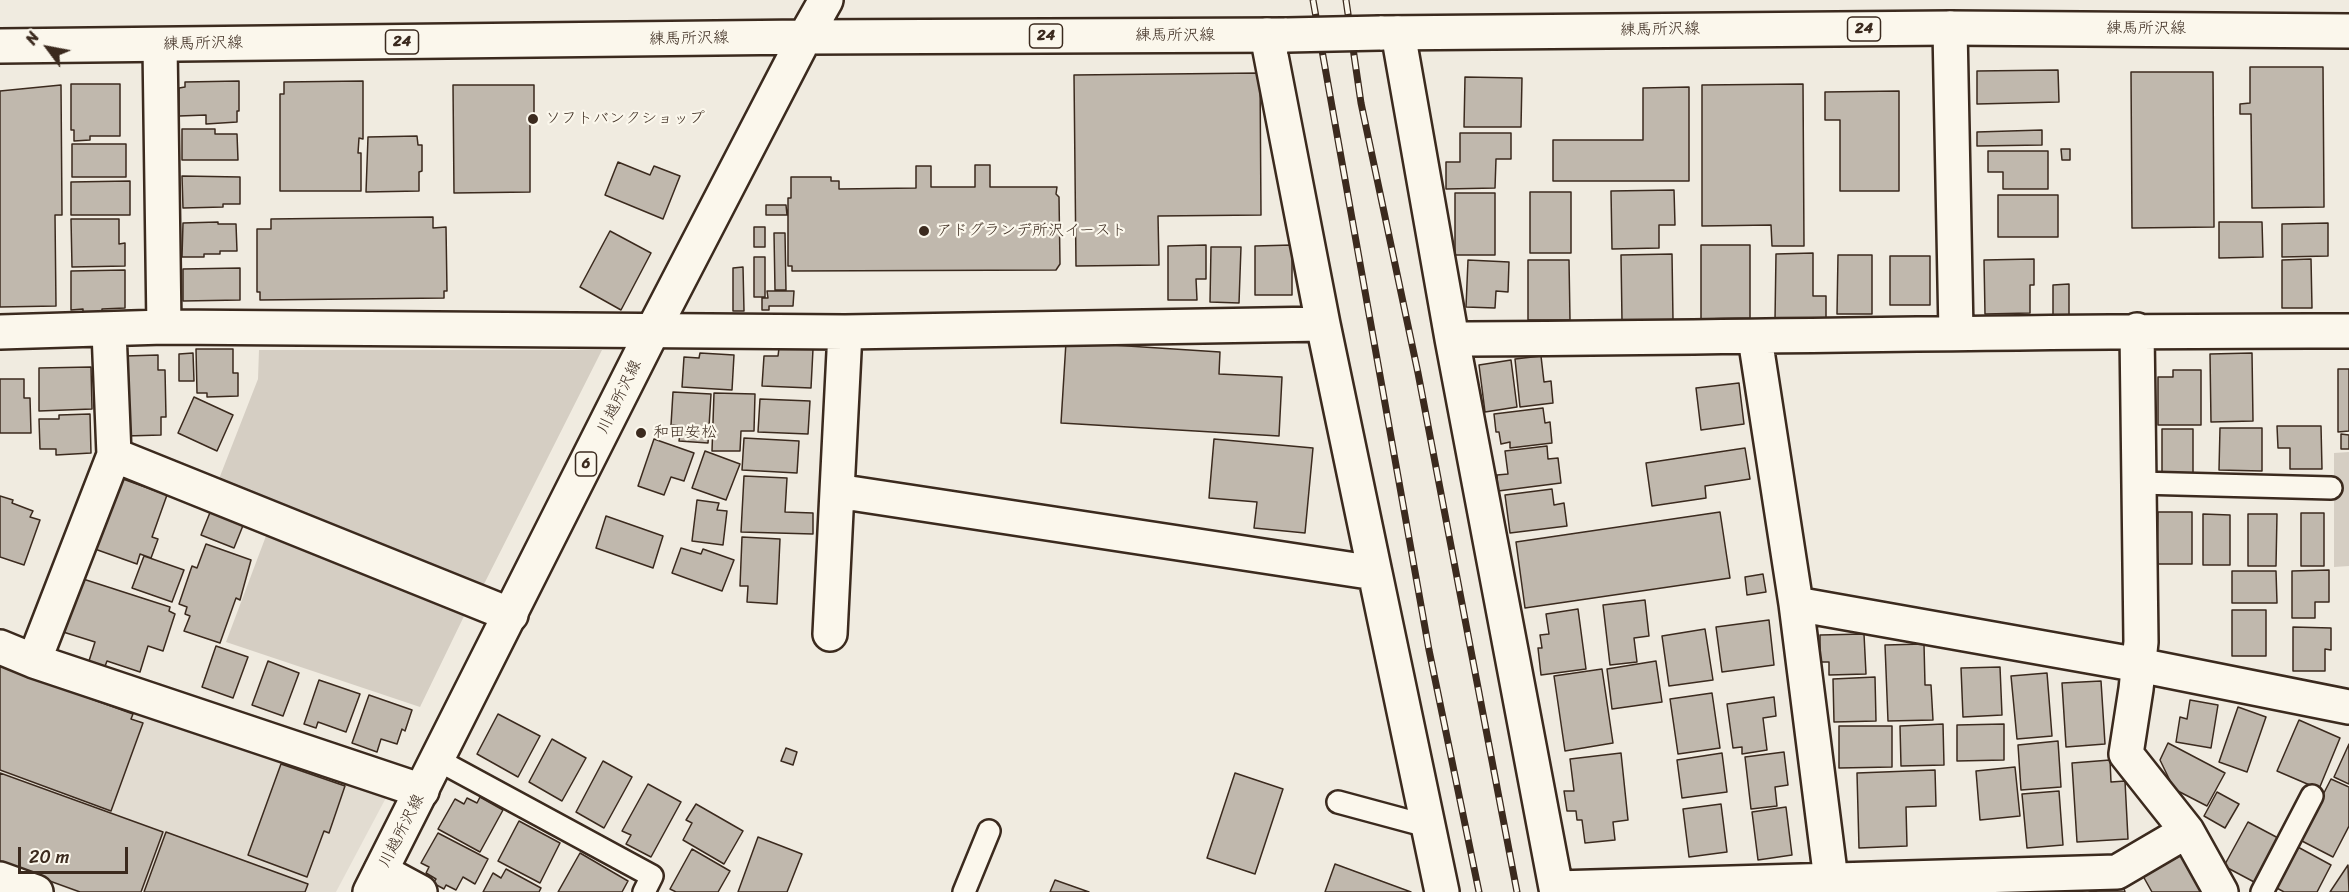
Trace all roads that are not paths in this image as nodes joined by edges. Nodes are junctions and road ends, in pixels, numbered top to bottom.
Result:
1 (826, 0) edge
2 (1950, 28) junction
3 (2349, 30) edge
4 (1389, 33) junction
5 (1277, 35) junction
6 (805, 37) junction
7 (160, 45) junction
8 (0, 46) edge
9 (1323, 324) junction
10 (164, 327) junction
11 (2137, 330) junction
12 (109, 331) junction
13 (2349, 331) edge
14 (0, 332) edge
15 (652, 332) junction
16 (845, 333) junction
17 (1956, 333) junction
18 (1755, 338) junction
19 (1452, 339) junction
20 (114, 455) junction
21 (2139, 483) junction
22 (2331, 488) dead end
23 (837, 491) junction
24 (1375, 573) junction
25 (1796, 604) junction
26 (511, 615) junction
27 (830, 634) dead end
28 (0, 647) edge
29 (34, 661) junction
30 (2139, 665) junction
31 (2349, 707) edge
32 (438, 760) junction
33 (422, 791) junction
34 (2312, 796) dead end
35 (1338, 802) dead end
36 (1427, 826) junction
37 (989, 831) dead end
38 (2187, 831) junction
39 (0, 879) edge
40 (1831, 880) junction
41 (375, 881) edge
42 (1556, 890) edge
43 (36, 892) edge
44 (420, 892) edge
45 (644, 892) edge
46 (964, 892) edge
47 (1442, 892) edge
48 (2221, 892) edge
49 (2262, 892) edge

1 - 6 street, 川越所沢線 / 6
2 - 3 street, 練馬所沢線 / 24
2 - 4 street, 練馬所沢線 / 24
2 - 17 street
4 - 5 street, 練馬所沢線 / 24, bridge
4 - 19 street
5 - 6 street, 練馬所沢線 / 24
5 - 9 street
6 - 7 street, 練馬所沢線 / 24
6 - 15 street, 川越所沢線 / 6
7 - 8 street, 練馬所沢線 / 24
7 - 10 street
9 - 16 street
9 - 24 street
10 - 12 street
10 - 15 street
11 - 13 street
11 - 17 street
11 - 21 street
12 - 14 street
12 - 20 street
15 - 16 street
15 - 26 street, 川越所沢線 / 6
16 - 23 street
17 - 18 street
18 - 19 street
18 - 25 street
19 - 42 street
20 - 26 street
20 - 29 street
21 - 22 lane
21 - 30 street
23 - 24 street
23 - 27 street
24 - 36 street
25 - 30 street
25 - 40 street
26 - 32 street, 川越所沢線 / 6
28 - 29 street
29 - 33 street
30 - 31 street
30 - 38 street
32 - 33 street, 川越所沢線 / 6
32 - 45 lane
33 - 41 street, 川越所沢線 / 6
34 - 49 lane
35 - 36 lane
36 - 47 street
37 - 46 lane
38 - 40 street
38 - 48 street
39 - 43 street
40 - 42 street
41 - 44 street

